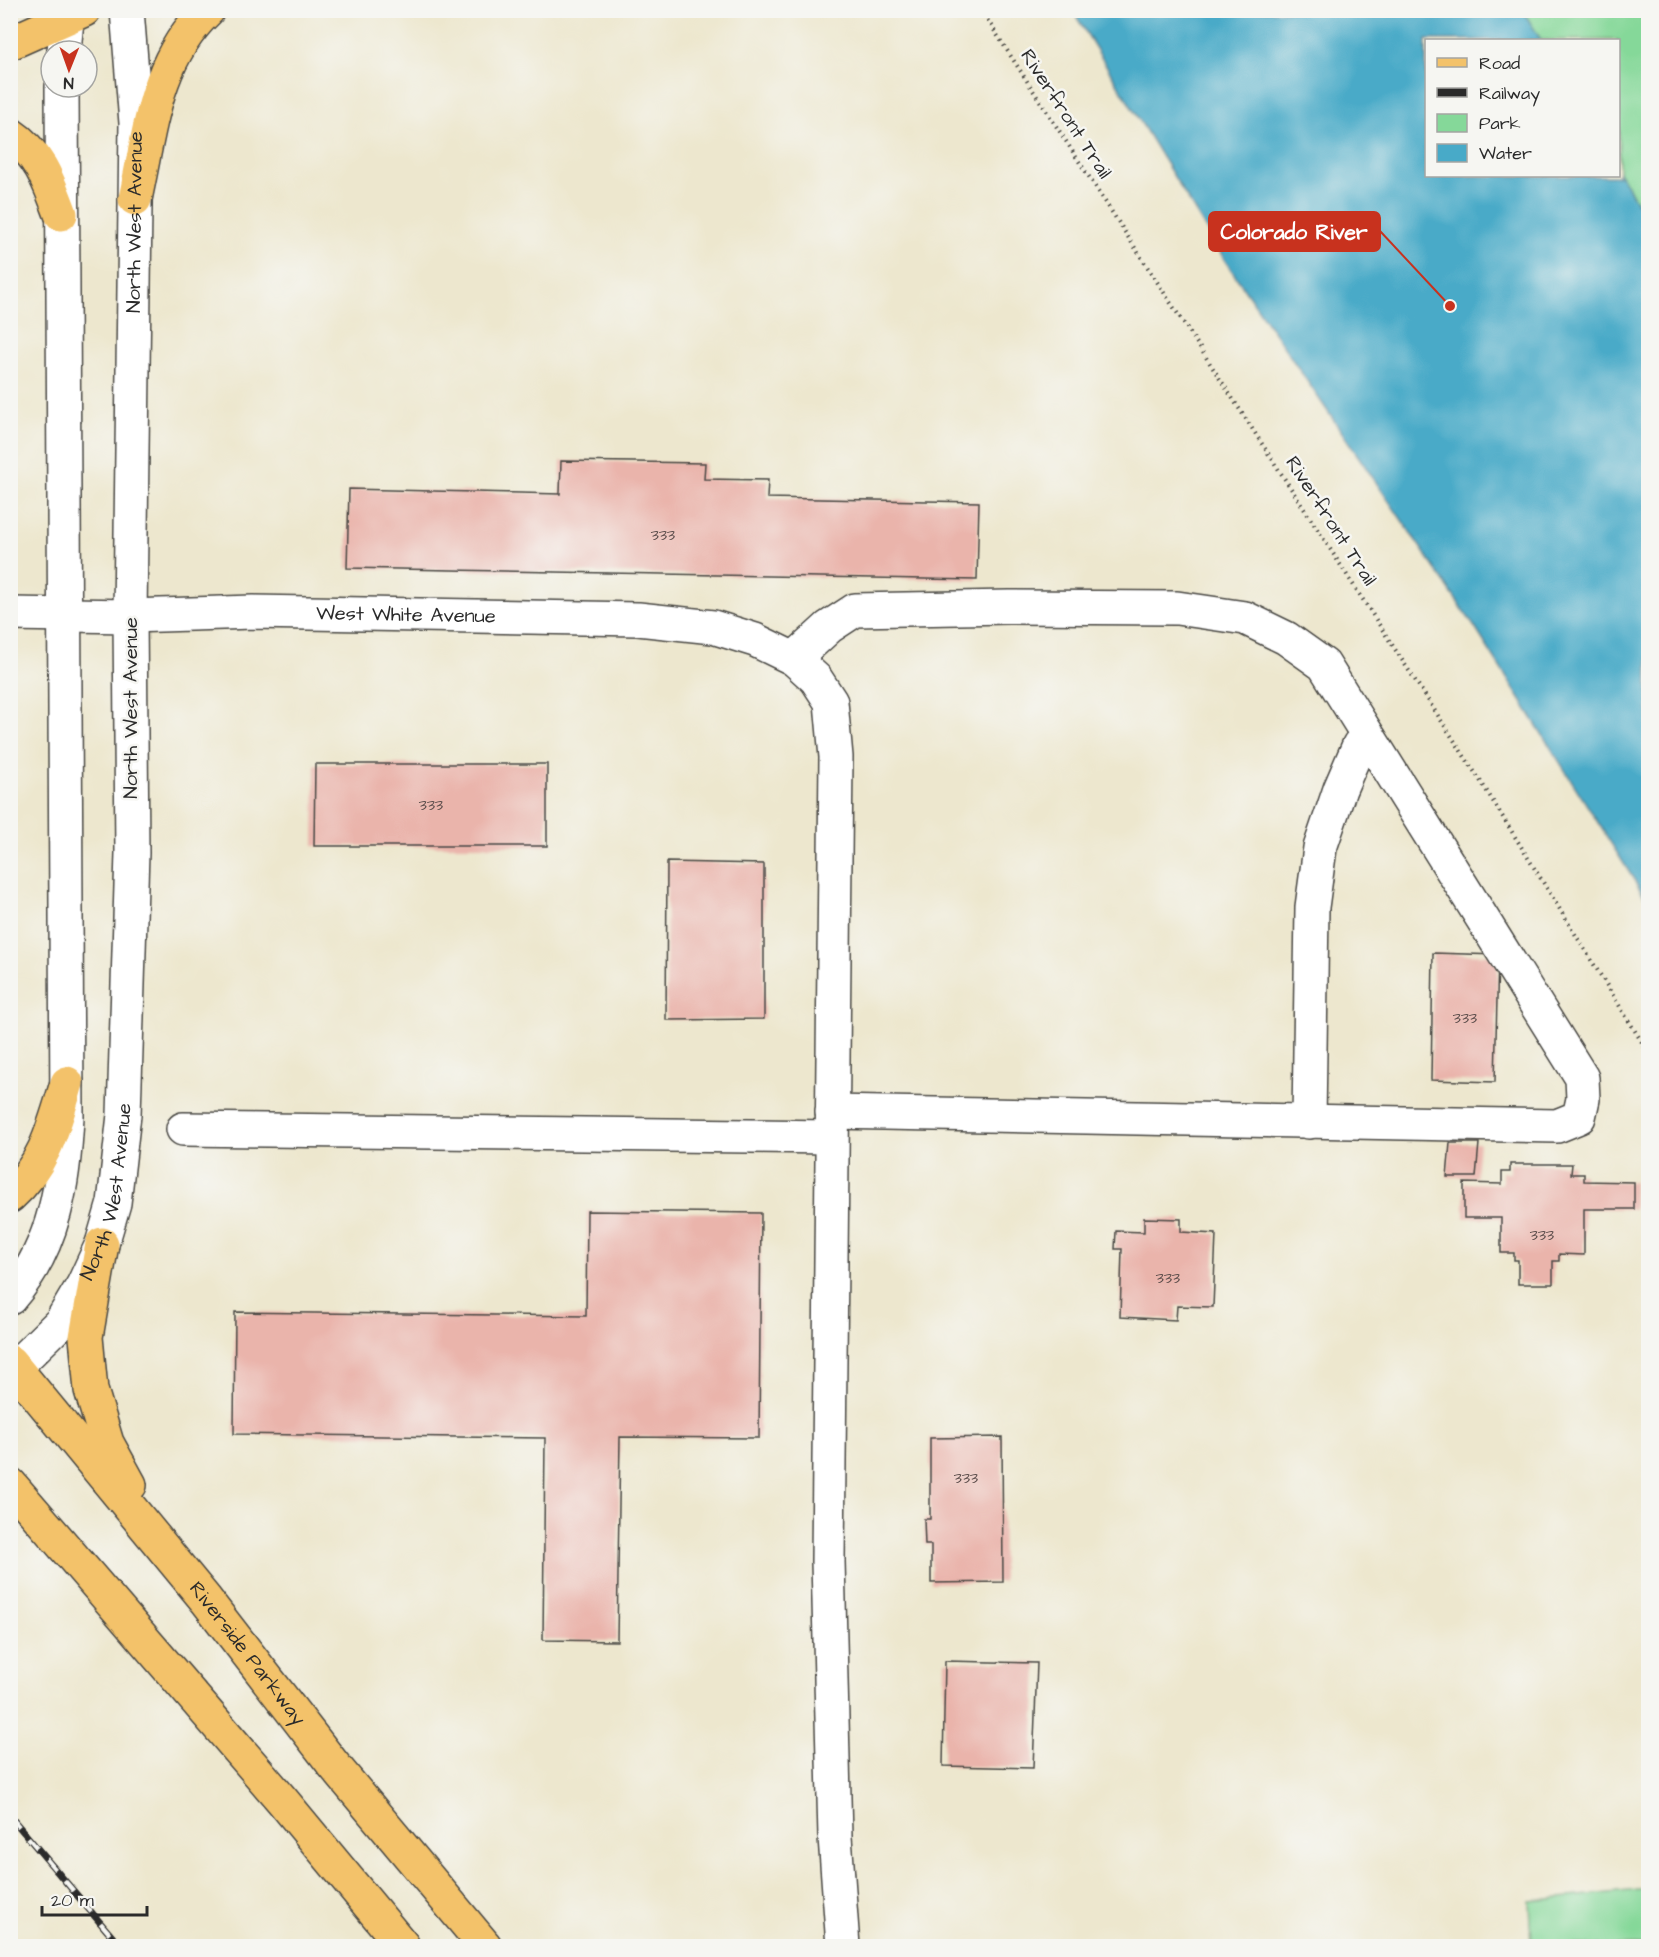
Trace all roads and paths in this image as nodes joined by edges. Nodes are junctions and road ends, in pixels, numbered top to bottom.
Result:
1 (127, 10) edge
2 (208, 10) edge
3 (981, 10) edge
4 (73, 13) edge
5 (67, 39) edge
6 (10, 43) edge
7 (62, 99) edge
8 (10, 134) edge
9 (135, 199) junction
10 (61, 213) junction
11 (10, 614) edge
12 (63, 615) junction
13 (130, 616) junction
14 (794, 659) junction
15 (1370, 739) junction
16 (1648, 1052) edge
17 (67, 1083) junction
18 (1309, 1122) junction
19 (832, 1125) junction
20 (183, 1129) dead end
21 (10, 1197) edge
22 (102, 1244) junction
23 (10, 1298) edge
24 (12, 1368) edge
25 (10, 1484) edge
26 (163, 1548) junction
27 (402, 1947) edge
28 (485, 1947) edge
29 (843, 1947) edge

1 - 9 street, North West Avenue
2 - 9 main road
3 - 16 path, Riverfront Trail
4 - 5 street
4 - 6 main road
7 - 10 street, North West Avenue
8 - 10 main road
9 - 13 street, North West Avenue
10 - 12 street, North West Avenue
11 - 12 street, West White Avenue
12 - 13 street, West White Avenue
12 - 17 street, North West Avenue
13 - 14 street, West White Avenue
13 - 22 street, North West Avenue
14 - 15 street
14 - 19 street, West White Avenue
15 - 18 street
15 - 18 street
17 - 21 main road
17 - 23 street, North West Avenue
18 - 19 street
19 - 20 street
19 - 29 street, West White Avenue
22 - 24 street, North West Avenue
22 - 26 main road
24 - 26 main road, Riverside Parkway
25 - 27 main road
26 - 28 main road, Riverside Parkway

